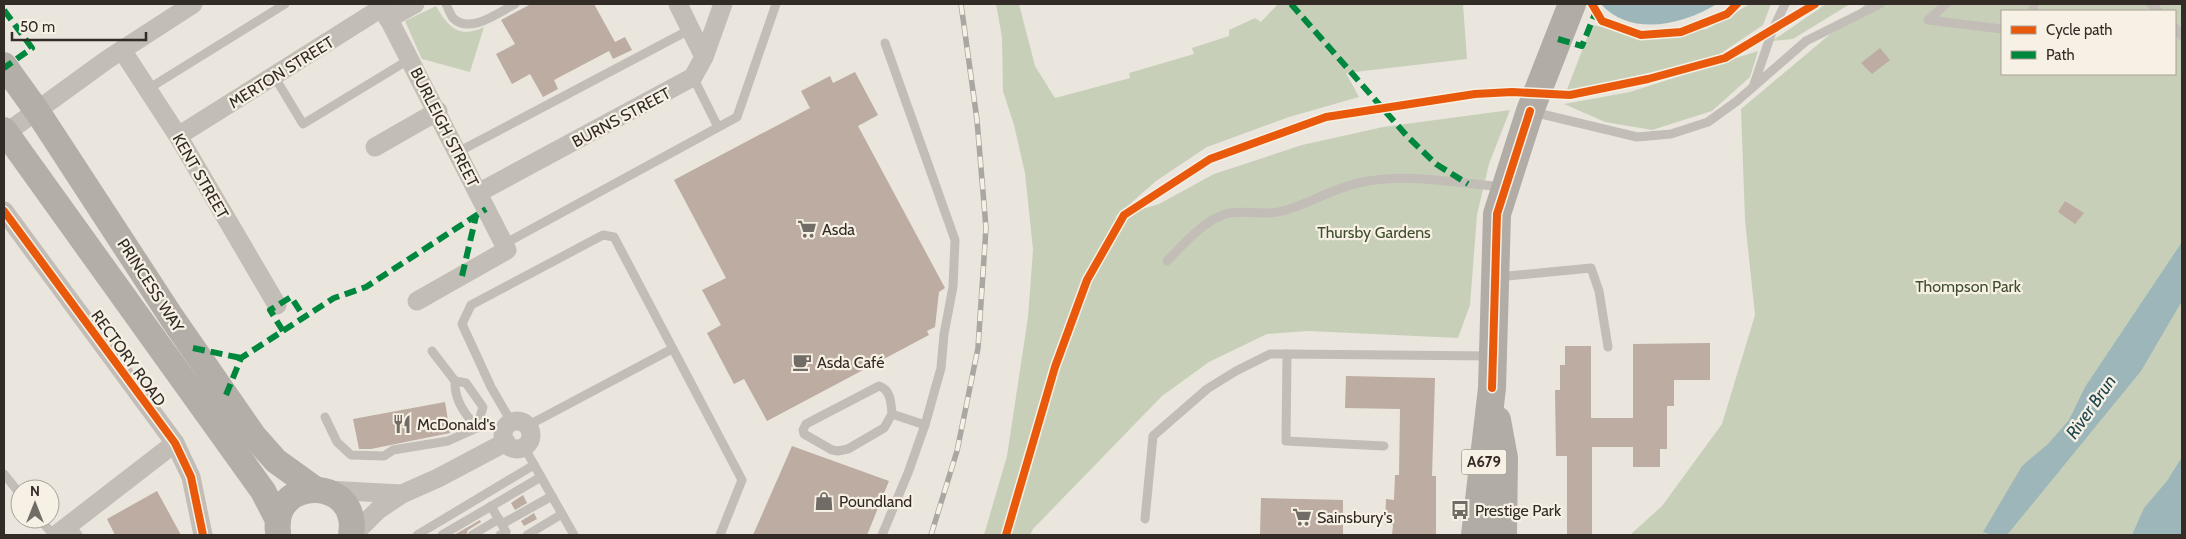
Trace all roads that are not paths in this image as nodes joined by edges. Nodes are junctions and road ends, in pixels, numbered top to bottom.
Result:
1 (192, 4) edge
2 (285, 4) edge
3 (415, 4) edge
4 (446, 4) edge
5 (515, 4) edge
6 (678, 4) edge
7 (723, 4) edge
8 (776, 4) edge
9 (1880, 4) edge
10 (1946, 4) edge
11 (1783, 8) edge
12 (384, 10) edge
13 (1568, 14) edge
14 (691, 28) junction
15 (2001, 28) edge
16 (885, 43) dead end
17 (122, 50) junction
18 (704, 57) junction
19 (410, 59) junction
20 (4, 66) edge
21 (274, 76) junction
22 (693, 78) junction
23 (1753, 88) junction
24 (148, 89) junction
25 (1532, 106) junction
26 (38, 111) junction
27 (438, 111) junction
28 (718, 127) junction
29 (5, 131) edge
30 (178, 136) junction
31 (376, 147) dead end
32 (458, 152) junction
33 (1506, 187) junction
34 (478, 192) junction
35 (4, 211) edge
36 (505, 247) junction
37 (1167, 261) dead end
38 (1495, 278) junction
39 (417, 301) dead end
40 (277, 305) dead end
41 (1608, 347) dead end
42 (672, 349) junction
43 (432, 351) dead end
44 (1287, 354) junction
45 (1493, 356) junction
46 (455, 381) junction
47 (1492, 388) junction
48 (892, 414) junction
49 (325, 417) dead end
50 (520, 424) junction
51 (925, 425) junction
52 (1497, 425) junction
53 (477, 428) junction
54 (175, 443) junction
55 (515, 445) junction
56 (1384, 446) dead end
57 (534, 465) junction
58 (541, 477) junction
59 (320, 490) junction
60 (402, 494) junction
61 (552, 496) junction
62 (491, 506) junction
63 (562, 514) junction
64 (1145, 519) dead end
65 (500, 521) junction
66 (279, 528) edge
67 (64, 533) edge
68 (203, 535) edge
69 (352, 535) edge
70 (417, 535) edge
71 (442, 535) edge
72 (472, 535) edge
73 (500, 535) edge
74 (528, 535) edge
75 (574, 535) edge
76 (720, 535) edge
77 (882, 535) edge
78 (1475, 535) edge
79 (1492, 535) edge
80 (1503, 535) edge

1 - 17 street
2 - 24 lane
3 - 12 street, MERTON STREET
4 - 5 lane
6 - 14 street
7 - 18 street
8 - 28 lane
9 - 23 lane
10 - 15 lane
11 - 23 lane
12 - 19 street, BURLEIGH STREET
12 - 21 street, MERTON STREET
13 - 25 main road
14 - 18 street
14 - 32 lane
16 - 51 lane
17 - 24 street, KENT STREET
17 - 26 street
18 - 22 street
19 - 21 lane
19 - 27 street, BURLEIGH STREET
20 - 26 main road, PRINCESS WAY
21 - 30 street, MERTON STREET
22 - 28 lane
22 - 34 street, BURNS STREET
23 - 25 lane
24 - 30 street, KENT STREET
25 - 33 main road
26 - 29 street
26 - 59 main road, PRINCESS WAY
27 - 31 street
27 - 32 street, BURLEIGH STREET
28 - 36 lane
29 - 66 main road, PRINCESS WAY
30 - 40 street, KENT STREET
32 - 34 street, BURLEIGH STREET
33 - 37 lane
33 - 38 main road
34 - 36 street, BURLEIGH STREET
35 - 54 street, RECTORY ROAD
36 - 39 street
38 - 41 lane
38 - 45 main road
42 - 50 lane
42 - 50 lane
42 - 76 lane
43 - 46 lane
44 - 45 lane
44 - 56 lane
44 - 64 lane
45 - 47 main road
46 - 53 lane
46 - 53 lane
47 - 52 main road, A679
47 - 78 main road, A679
48 - 48 lane
48 - 51 lane
49 - 53 lane
50 - 55 street
51 - 77 lane
52 - 79 main road, A679
52 - 80 main road
54 - 67 street
54 - 68 street, RECTORY ROAD
55 - 57 lane
55 - 60 street
57 - 58 lane
57 - 70 lane
58 - 61 lane
58 - 62 lane
59 - 60 street
59 - 66 main road
59 - 69 main road, PRINCESS WAY
60 - 69 street
61 - 63 lane
61 - 65 lane
62 - 65 lane
62 - 71 lane
63 - 74 lane
63 - 75 lane
65 - 72 lane
65 - 73 lane

